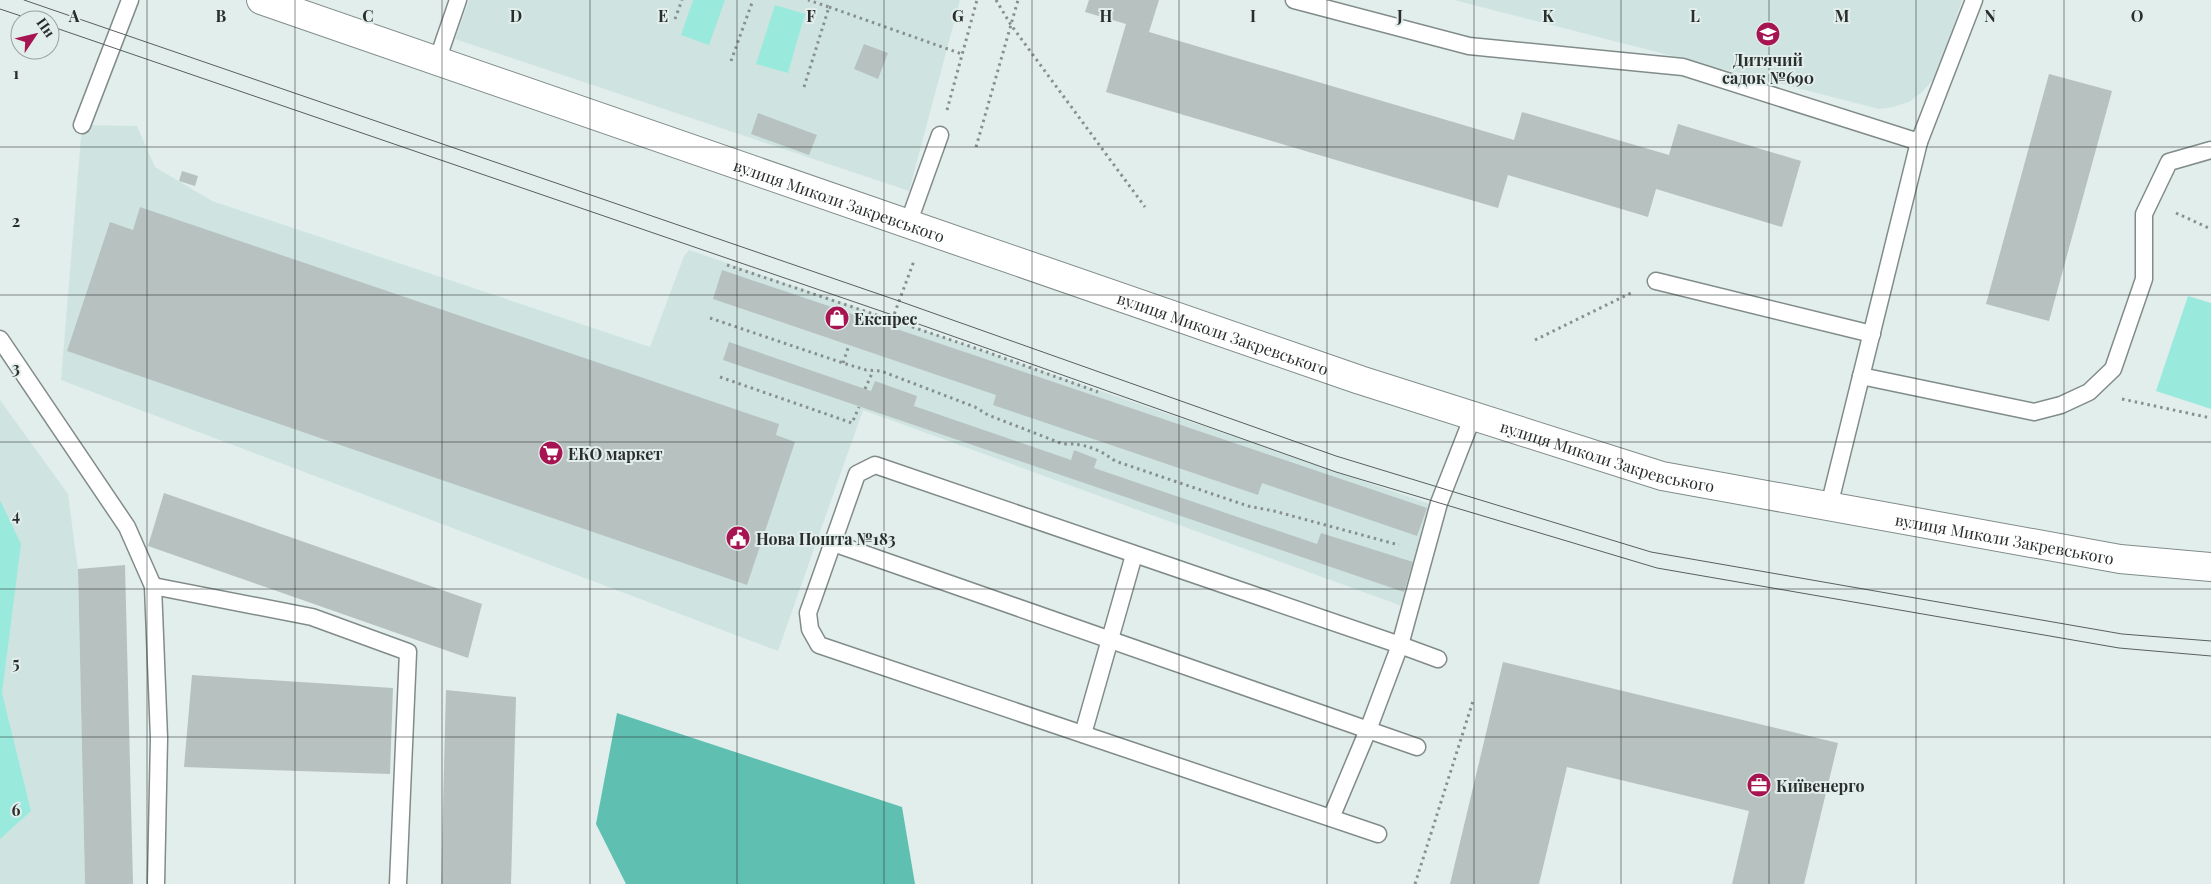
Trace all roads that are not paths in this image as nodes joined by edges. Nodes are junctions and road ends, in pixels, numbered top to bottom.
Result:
1 (130, 0) edge
2 (260, 0) edge
3 (458, 0) edge
4 (1294, 0) edge
5 (1974, 0) edge
6 (437, 61) junction
7 (82, 125) dead end
8 (940, 135) road end
9 (1919, 142) junction
10 (2211, 150) edge
11 (908, 224) junction
12 (1656, 281) road end
13 (1872, 334) junction
14 (0, 339) edge
15 (1862, 376) junction
16 (1473, 416) junction
17 (1829, 506) junction
18 (833, 542) junction
19 (1134, 555) junction
20 (2211, 567) edge
21 (153, 586) junction
22 (1109, 638) junction
23 (1400, 645) junction
24 (1438, 658) dead end
25 (1368, 730) junction
26 (1083, 734) junction
27 (1417, 747) dead end
28 (1332, 818) junction
29 (1378, 834) dead end
30 (156, 884) edge
31 (398, 884) edge

1 - 7 lane
2 - 6 street, вулиця Миколи Закревського
3 - 6 lane
4 - 9 lane
5 - 9 lane
6 - 11 street, вулиця Миколи Закревського
8 - 11 lane
9 - 13 lane
10 - 15 lane
11 - 16 street, вулиця Миколи Закревського
12 - 13 lane
13 - 15 lane
14 - 21 lane
15 - 17 lane
16 - 17 street, вулиця Миколи Закревського
16 - 23 lane
17 - 20 street, вулиця Миколи Закревського
18 - 19 lane
18 - 22 lane
18 - 26 lane
19 - 22 lane
19 - 23 lane
21 - 30 lane
21 - 31 lane
22 - 25 lane
22 - 26 lane
23 - 24 lane
23 - 25 lane
25 - 27 lane
25 - 28 lane
26 - 28 lane
28 - 29 lane

